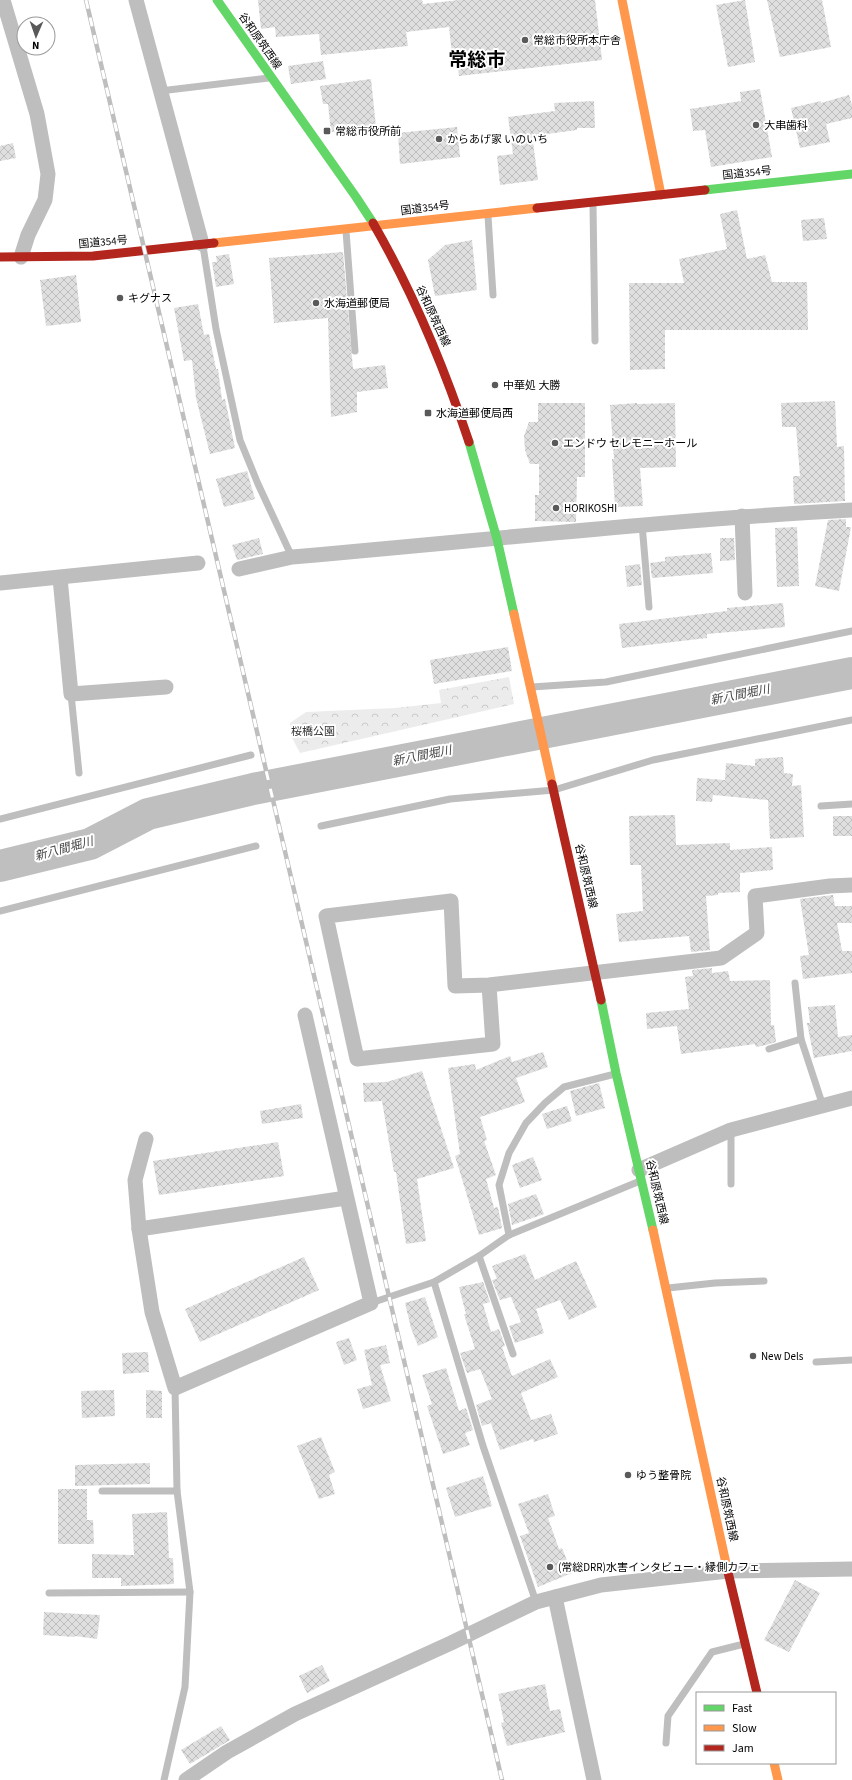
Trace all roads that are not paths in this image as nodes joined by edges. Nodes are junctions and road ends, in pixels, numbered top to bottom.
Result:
1 (3, 0) edge
2 (136, 0) edge
3 (217, 0) edge
4 (622, 0) edge
5 (4, 24) edge
6 (271, 77) junction
7 (160, 91) junction
8 (852, 174) edge
9 (661, 195) junction
10 (593, 201) junction
11 (488, 213) junction
12 (375, 226) junction
13 (346, 229) junction
14 (202, 244) junction
15 (0, 257) edge
16 (21, 257) junction
17 (493, 295) dead end
18 (595, 340) dead end
19 (355, 351) dead end
20 (852, 510) edge
21 (742, 516) junction
22 (642, 524) junction
23 (497, 539) junction
24 (292, 558) junction
25 (198, 563) dead end
26 (239, 569) dead end
27 (60, 578) junction
28 (0, 583) edge
29 (745, 593) dead end
30 (649, 606) dead end
31 (852, 631) edge
32 (166, 687) dead end
33 (530, 687) junction
34 (71, 694) junction
35 (852, 720) edge
36 (251, 755) dead end
37 (79, 774) dead end
38 (553, 786) junction
39 (852, 804) edge
40 (821, 806) dead end
41 (0, 819) edge
42 (321, 826) dead end
43 (256, 846) dead end
44 (852, 885) edge
45 (0, 911) edge
46 (595, 973) junction
47 (795, 983) dead end
48 (489, 985) junction
49 (305, 1015) dead end
50 (801, 1039) junction
51 (769, 1050) dead end
52 (616, 1073) junction
53 (852, 1098) edge
54 (823, 1106) junction
55 (731, 1130) junction
56 (146, 1139) dead end
57 (640, 1175) junction
58 (731, 1184) dead end
59 (346, 1198) junction
60 (139, 1230) junction
61 (509, 1235) junction
62 (479, 1256) junction
63 (764, 1281) dead end
64 (434, 1282) junction
65 (667, 1289) junction
66 (370, 1304) junction
67 (513, 1354) dead end
68 (852, 1360) edge
69 (816, 1362) dead end
70 (175, 1388) junction
71 (102, 1491) dead end
72 (177, 1491) junction
73 (852, 1569) edge
74 (728, 1572) junction
75 (190, 1592) junction
76 (49, 1593) dead end
77 (555, 1597) junction
78 (536, 1602) junction
79 (745, 1644) junction
80 (757, 1692) edge
81 (666, 1743) dead end
82 (774, 1764) edge
83 (164, 1780) edge
84 (186, 1780) edge
85 (594, 1780) edge
86 (778, 1780) edge

1 - 5 street
2 - 7 street
3 - 6 main road, 谷和原筑西線
4 - 9 main road
5 - 16 street
6 - 7 lane
6 - 12 main road, 谷和原筑西線
7 - 14 street
8 - 9 main road, 国道354号
9 - 10 main road, 国道354号
10 - 11 main road, 国道354号
10 - 18 lane
11 - 12 main road, 国道354号
11 - 17 lane
12 - 13 main road, 国道354号
12 - 23 main road, 谷和原筑西線
13 - 14 main road, 国道354号
13 - 19 lane
14 - 16 main road, 国道354号
14 - 24 lane
15 - 16 main road, 国道354号
20 - 21 street
21 - 22 street
21 - 29 street
22 - 23 street
22 - 30 lane
23 - 24 street
23 - 33 main road, 谷和原筑西線
24 - 26 street
25 - 27 street
27 - 28 street
27 - 34 street
31 - 33 lane
32 - 34 street
33 - 38 main road, 谷和原筑西線
34 - 37 lane
35 - 38 lane
36 - 41 lane
38 - 42 lane
38 - 46 main road, 谷和原筑西線
39 - 40 lane
43 - 45 lane
44 - 46 street
46 - 48 street
46 - 52 main road, 谷和原筑西線
47 - 50 lane
48 - 48 street
49 - 59 street
50 - 51 lane
50 - 54 lane
52 - 57 main road, 谷和原筑西線
52 - 61 lane
53 - 54 street
54 - 55 street
55 - 57 street
55 - 58 lane
56 - 60 street
57 - 61 lane
57 - 65 main road, 谷和原筑西線
59 - 60 street
59 - 66 street
60 - 70 street
61 - 62 lane
62 - 64 lane
62 - 67 lane
63 - 65 lane
64 - 66 lane
64 - 78 lane
65 - 74 main road, 谷和原筑西線
66 - 70 street
68 - 69 lane
70 - 72 lane
71 - 72 lane
72 - 75 lane
73 - 74 street
74 - 77 street
74 - 79 main road, 谷和原筑西線
75 - 76 lane
75 - 83 lane
77 - 78 street
77 - 85 street
78 - 84 street
79 - 80 main road, 谷和原筑西線
79 - 81 lane
82 - 86 main road

